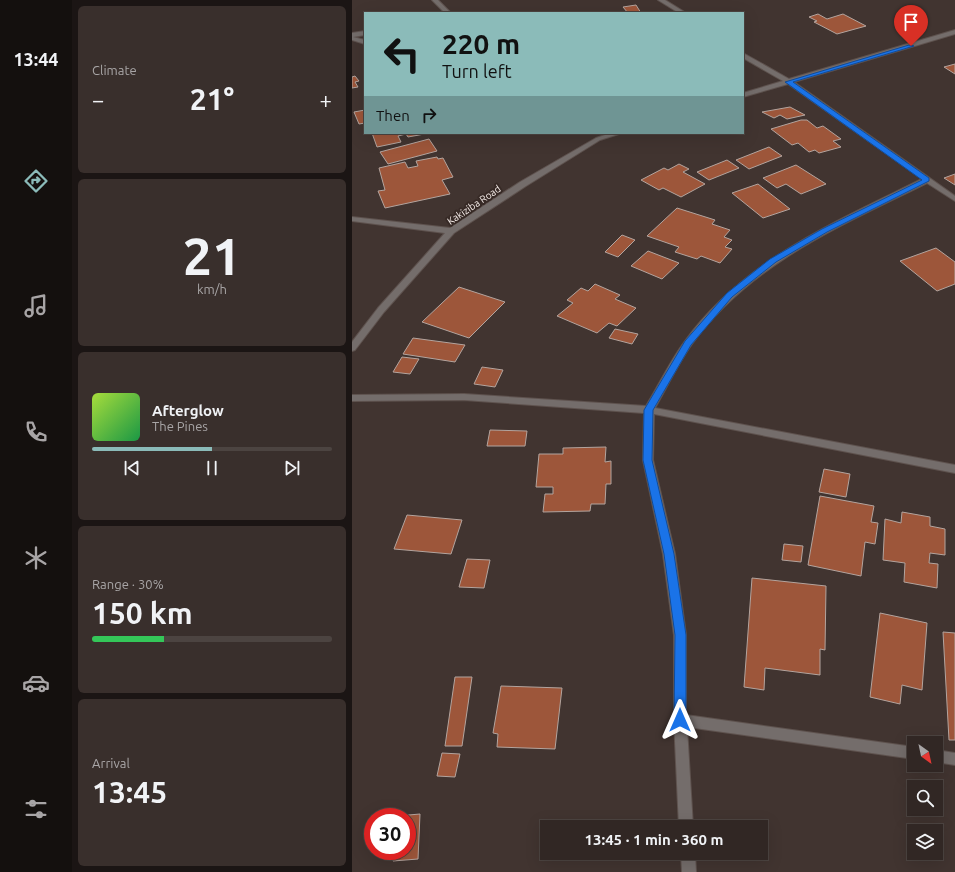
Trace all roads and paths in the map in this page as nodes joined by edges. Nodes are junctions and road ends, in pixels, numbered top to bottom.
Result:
1 (435, 0) edge
2 (662, 0) edge
3 (447, 12) edge
4 (680, 12) edge
5 (955, 32) edge
6 (364, 33) edge
7 (352, 35) edge
8 (352, 38) edge
9 (364, 42) edge
10 (744, 56) edge
11 (788, 82) junction
12 (744, 95) edge
13 (593, 134) edge
14 (616, 134) edge
15 (598, 139) junction
16 (927, 180) junction
17 (955, 199) edge
18 (352, 219) edge
19 (451, 231) junction
20 (352, 348) edge
21 (352, 398) edge
22 (649, 410) junction
23 (955, 469) edge
24 (680, 720) junction
25 (907, 752) edge
26 (943, 757) edge
27 (955, 759) edge
28 (686, 820) edge
29 (688, 860) edge
30 (689, 872) edge

1 - 3 street
2 - 4 street
5 - 11 street
6 - 7 street
8 - 9 street
10 - 11 street
11 - 12 street
11 - 16 street
13 - 15 street
14 - 15 street, Kakiziba Road
15 - 19 street, Kakiziba Road
16 - 17 street
16 - 22 street
18 - 19 street
19 - 20 street, Kakiziba Road
21 - 22 street
22 - 23 street
22 - 24 street
24 - 25 street
24 - 28 street
26 - 27 street
29 - 30 street

